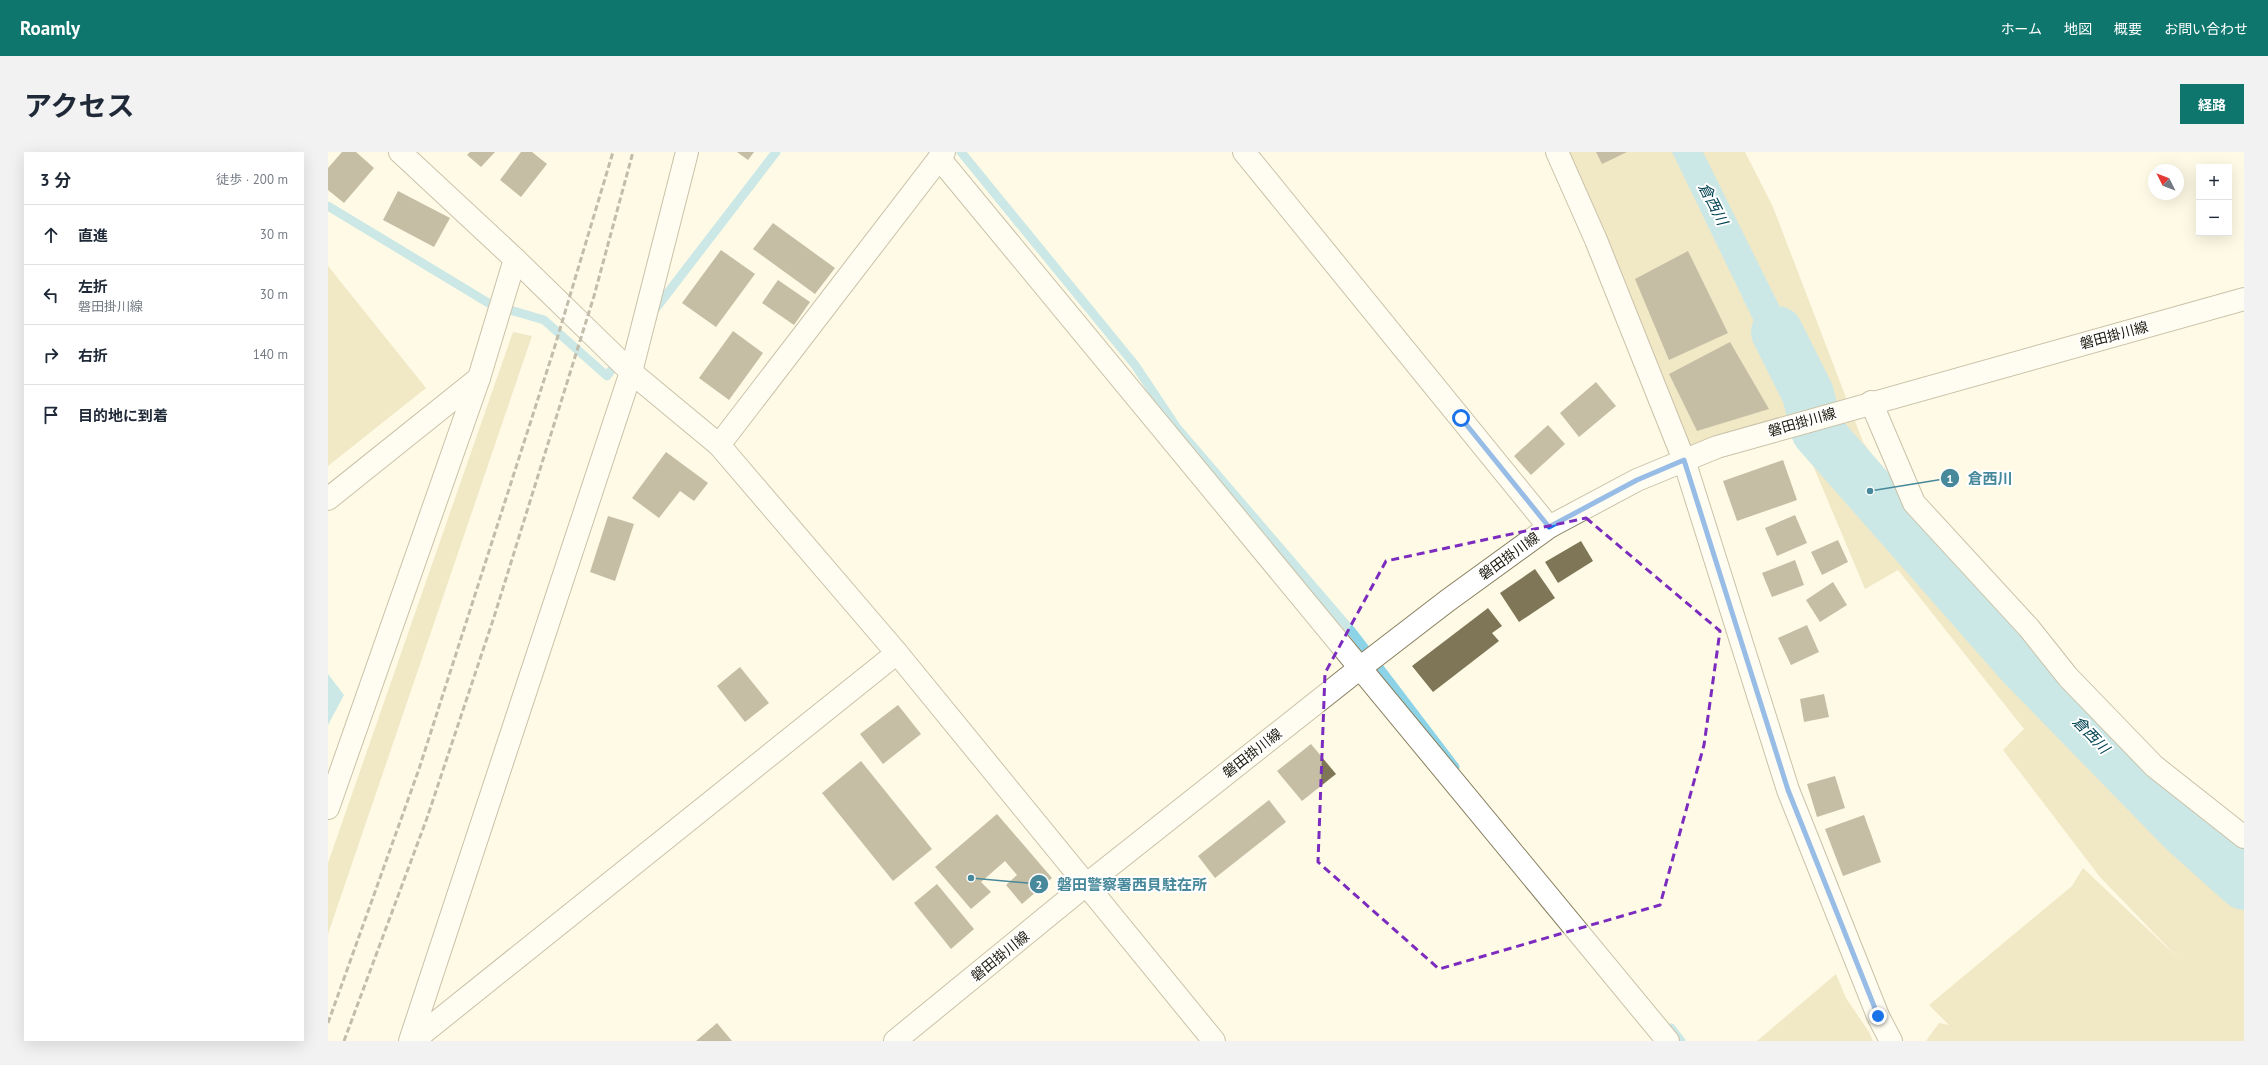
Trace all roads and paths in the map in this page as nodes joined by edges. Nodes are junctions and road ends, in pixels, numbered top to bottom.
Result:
1 (400, 152) edge
2 (688, 152) edge
3 (1244, 152) edge
4 (1557, 152) edge
5 (942, 155) edge
6 (515, 259) junction
7 (2244, 299) edge
8 (631, 372) junction
9 (479, 378) junction
10 (1871, 402) junction
11 (719, 445) junction
12 (1684, 460) junction
13 (328, 499) edge
14 (1549, 527) junction
15 (897, 653) junction
16 (1360, 668) junction
17 (328, 808) edge
18 (2244, 837) edge
19 (1087, 884) junction
20 (410, 1041) edge
21 (414, 1041) edge
22 (895, 1041) edge
23 (1214, 1041) edge
24 (1668, 1041) edge
25 (1891, 1041) edge

1 - 6 street
2 - 8 street
3 - 14 street
4 - 12 street
5 - 11 street
5 - 16 street
6 - 8 street
6 - 9 street
7 - 10 street, 磐田掛川線
8 - 11 street
8 - 20 street
9 - 13 street
9 - 17 street
10 - 12 street, 磐田掛川線
10 - 18 street
11 - 15 street
12 - 14 street, 磐田掛川線
12 - 25 street
14 - 16 street, 磐田掛川線
15 - 19 street
15 - 21 street
16 - 19 street, 磐田掛川線
16 - 24 street
19 - 22 street, 磐田掛川線
19 - 23 street

